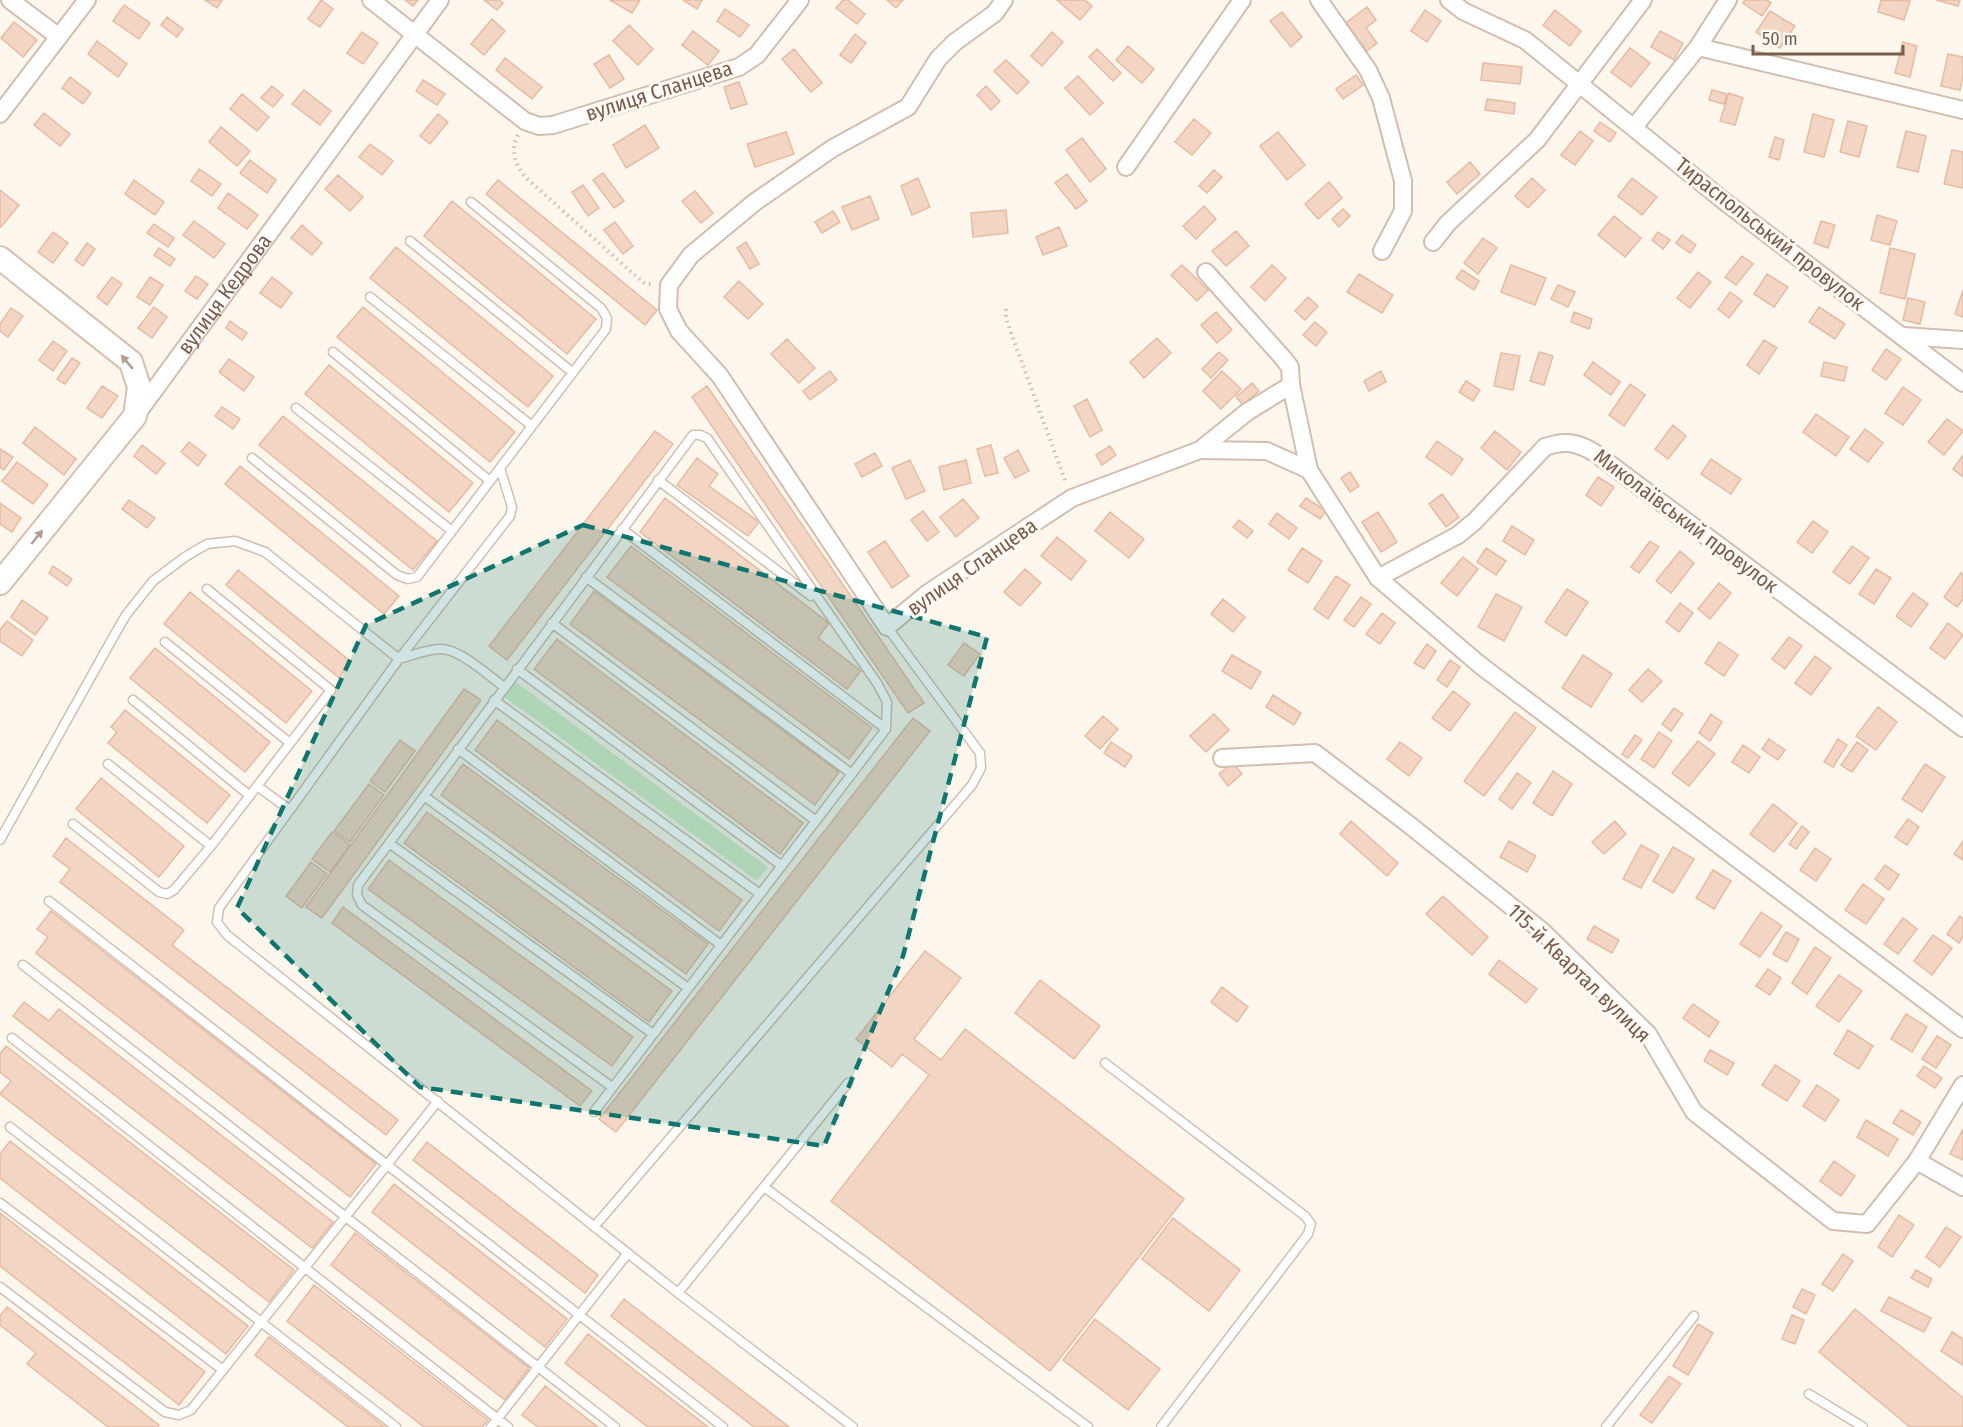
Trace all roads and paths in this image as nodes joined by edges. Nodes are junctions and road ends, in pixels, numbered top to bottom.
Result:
1 (10, 0) edge
2 (87, 0) edge
3 (371, 0) edge
4 (440, 0) edge
5 (800, 0) edge
6 (1005, 0) edge
7 (1242, 0) edge
8 (1319, 0) edge
9 (1449, 0) edge
10 (1643, 0) edge
11 (1728, 0) edge
12 (414, 34) junction
13 (59, 37) junction
14 (1698, 47) junction
15 (1579, 82) junction
16 (1963, 110) edge
17 (0, 114) edge
18 (1635, 127) junction
19 (514, 143) dead end
20 (1126, 167) dead end
21 (471, 202) dead end
22 (410, 241) dead end
23 (1433, 242) dead end
24 (1382, 251) dead end
25 (0, 258) edge
26 (1206, 272) dead end
27 (669, 285) junction
28 (370, 297) dead end
29 (1006, 309) dead end
30 (1903, 336) junction
31 (1963, 340) edge
32 (333, 352) dead end
33 (572, 372) junction
34 (1963, 382) edge
35 (1290, 385) junction
36 (296, 408) dead end
37 (135, 416) junction
38 (532, 426) junction
39 (1200, 450) junction
40 (252, 458) dead end
41 (500, 468) junction
42 (1309, 470) junction
43 (658, 480) junction
44 (490, 481) junction
45 (1072, 498) junction
46 (622, 529) junction
47 (452, 531) junction
48 (586, 577) junction
49 (1378, 578) junction
50 (0, 583) edge
51 (207, 589) dead end
52 (818, 601) junction
53 (552, 623) junction
54 (887, 627) junction
55 (165, 642) dead end
56 (399, 659) junction
57 (517, 669) junction
58 (504, 687) junction
59 (133, 700) dead end
60 (494, 700) junction
61 (1963, 728) edge
62 (886, 729) junction
63 (290, 743) junction
64 (458, 749) junction
65 (1222, 758) dead end
66 (108, 764) dead end
67 (852, 774) junction
68 (257, 786) junction
69 (250, 796) junction
70 (424, 796) junction
71 (290, 810) junction
72 (816, 821) junction
73 (73, 824) dead end
74 (0, 840) edge
75 (389, 843) junction
76 (211, 846) junction
77 (782, 866) junction
78 (760, 894) junction
79 (49, 901) dead end
80 (721, 945) junction
81 (23, 965) dead end
82 (688, 988) junction
83 (1963, 1029) edge
84 (653, 1034) junction
85 (12, 1038) dead end
86 (1105, 1063) dead end
87 (848, 1083) dead end
88 (1963, 1085) edge
89 (612, 1087) junction
90 (438, 1101) junction
91 (594, 1112) dead end
92 (10, 1126) dead end
93 (1917, 1161) junction
94 (387, 1165) junction
95 (764, 1187) junction
96 (1963, 1187) edge
97 (0, 1203) edge
98 (346, 1217) junction
99 (594, 1227) junction
100 (628, 1253) junction
101 (305, 1268) junction
102 (0, 1287) edge
103 (678, 1293) junction
104 (579, 1315) junction
105 (1694, 1316) dead end
106 (262, 1322) junction
107 (538, 1367) junction
108 (223, 1370) junction
109 (1809, 1394) dead end
110 (497, 1419) junction
111 (396, 1427) edge
112 (490, 1427) edge
113 (508, 1427) edge
114 (615, 1427) edge
115 (723, 1427) edge
116 (852, 1427) edge
117 (1088, 1427) edge
118 (1161, 1427) edge
119 (1606, 1427) edge
120 (1863, 1427) edge

1 - 13 street
2 - 13 street
3 - 12 street
4 - 12 street, вулиця Кедрова
5 - 12 street, вулиця Сланцева
6 - 27 street
7 - 20 street
8 - 24 street
9 - 15 street, Тираспольський провулок
10 - 15 street
11 - 14 street
12 - 37 street, вулиця Кедрова
13 - 17 street
14 - 16 street
14 - 18 street
15 - 18 street, Тираспольський провулок
15 - 23 street
18 - 30 street, Тираспольський провулок
19 - 27 path
21 - 33 lane
22 - 33 lane
37 -> 25 street
26 - 35 street
27 - 54 street, вулиця Сланцева
28 - 38 lane
29 - 45 path
30 - 31 street
30 - 34 street, Тираспольський провулок
32 - 44 lane
33 - 38 lane
35 - 39 street, вулиця Сланцева
35 - 42 street
36 - 47 lane
50 -> 37 street, вулиця Кедрова
38 - 41 lane
39 - 42 street
39 - 45 street, вулиця Сланцева
40 - 47 lane
41 - 44 lane
41 - 56 lane
42 - 49 street
43 - 46 lane
43 - 52 lane
43 - 52 lane
44 - 47 lane
45 - 54 street, вулиця Сланцева
46 - 48 lane
46 - 62 lane
48 - 53 lane
48 - 67 lane
49 - 61 street, Миколаївський провулок
49 - 83 street
51 - 63 lane
52 - 62 lane
53 - 57 lane
53 - 72 lane
54 - 99 lane
55 - 63 lane
56 - 58 lane
56 - 71 lane
56 - 74 lane
57 - 58 lane
57 - 77 lane
58 - 60 lane
59 - 69 lane
60 - 64 lane
60 - 78 lane
62 - 67 lane
63 - 68 lane
64 - 70 lane
64 - 80 lane
65 - 93 street, 115-й Квартал вулиця
66 - 76 lane
67 - 72 lane
68 - 69 lane
68 - 71 lane
69 - 76 lane
70 - 75 lane
70 - 82 lane
71 - 90 lane
72 - 77 lane
73 - 76 lane
75 - 84 lane
75 - 89 lane
77 - 78 lane
78 - 80 lane
79 - 94 lane
80 - 82 lane
81 - 98 lane
82 - 84 lane
84 - 89 lane
85 - 101 lane
86 - 118 lane
87 - 95 lane
88 - 93 street, 115-й Квартал вулиця
89 - 91 lane
90 - 94 lane
90 - 99 lane
92 - 106 lane
93 - 96 street
94 - 98 lane
94 - 104 lane
95 - 103 lane
95 - 117 lane
97 - 108 lane
98 - 101 lane
98 - 107 lane
99 - 100 lane
100 - 103 lane
100 - 104 lane
101 - 106 lane
101 - 110 lane
102 - 108 lane
103 - 116 lane
104 - 107 lane
104 - 115 lane
105 - 119 lane
106 - 108 lane
106 - 111 lane
107 - 110 lane
107 - 114 lane
109 - 120 lane
110 - 112 lane
110 - 113 lane

